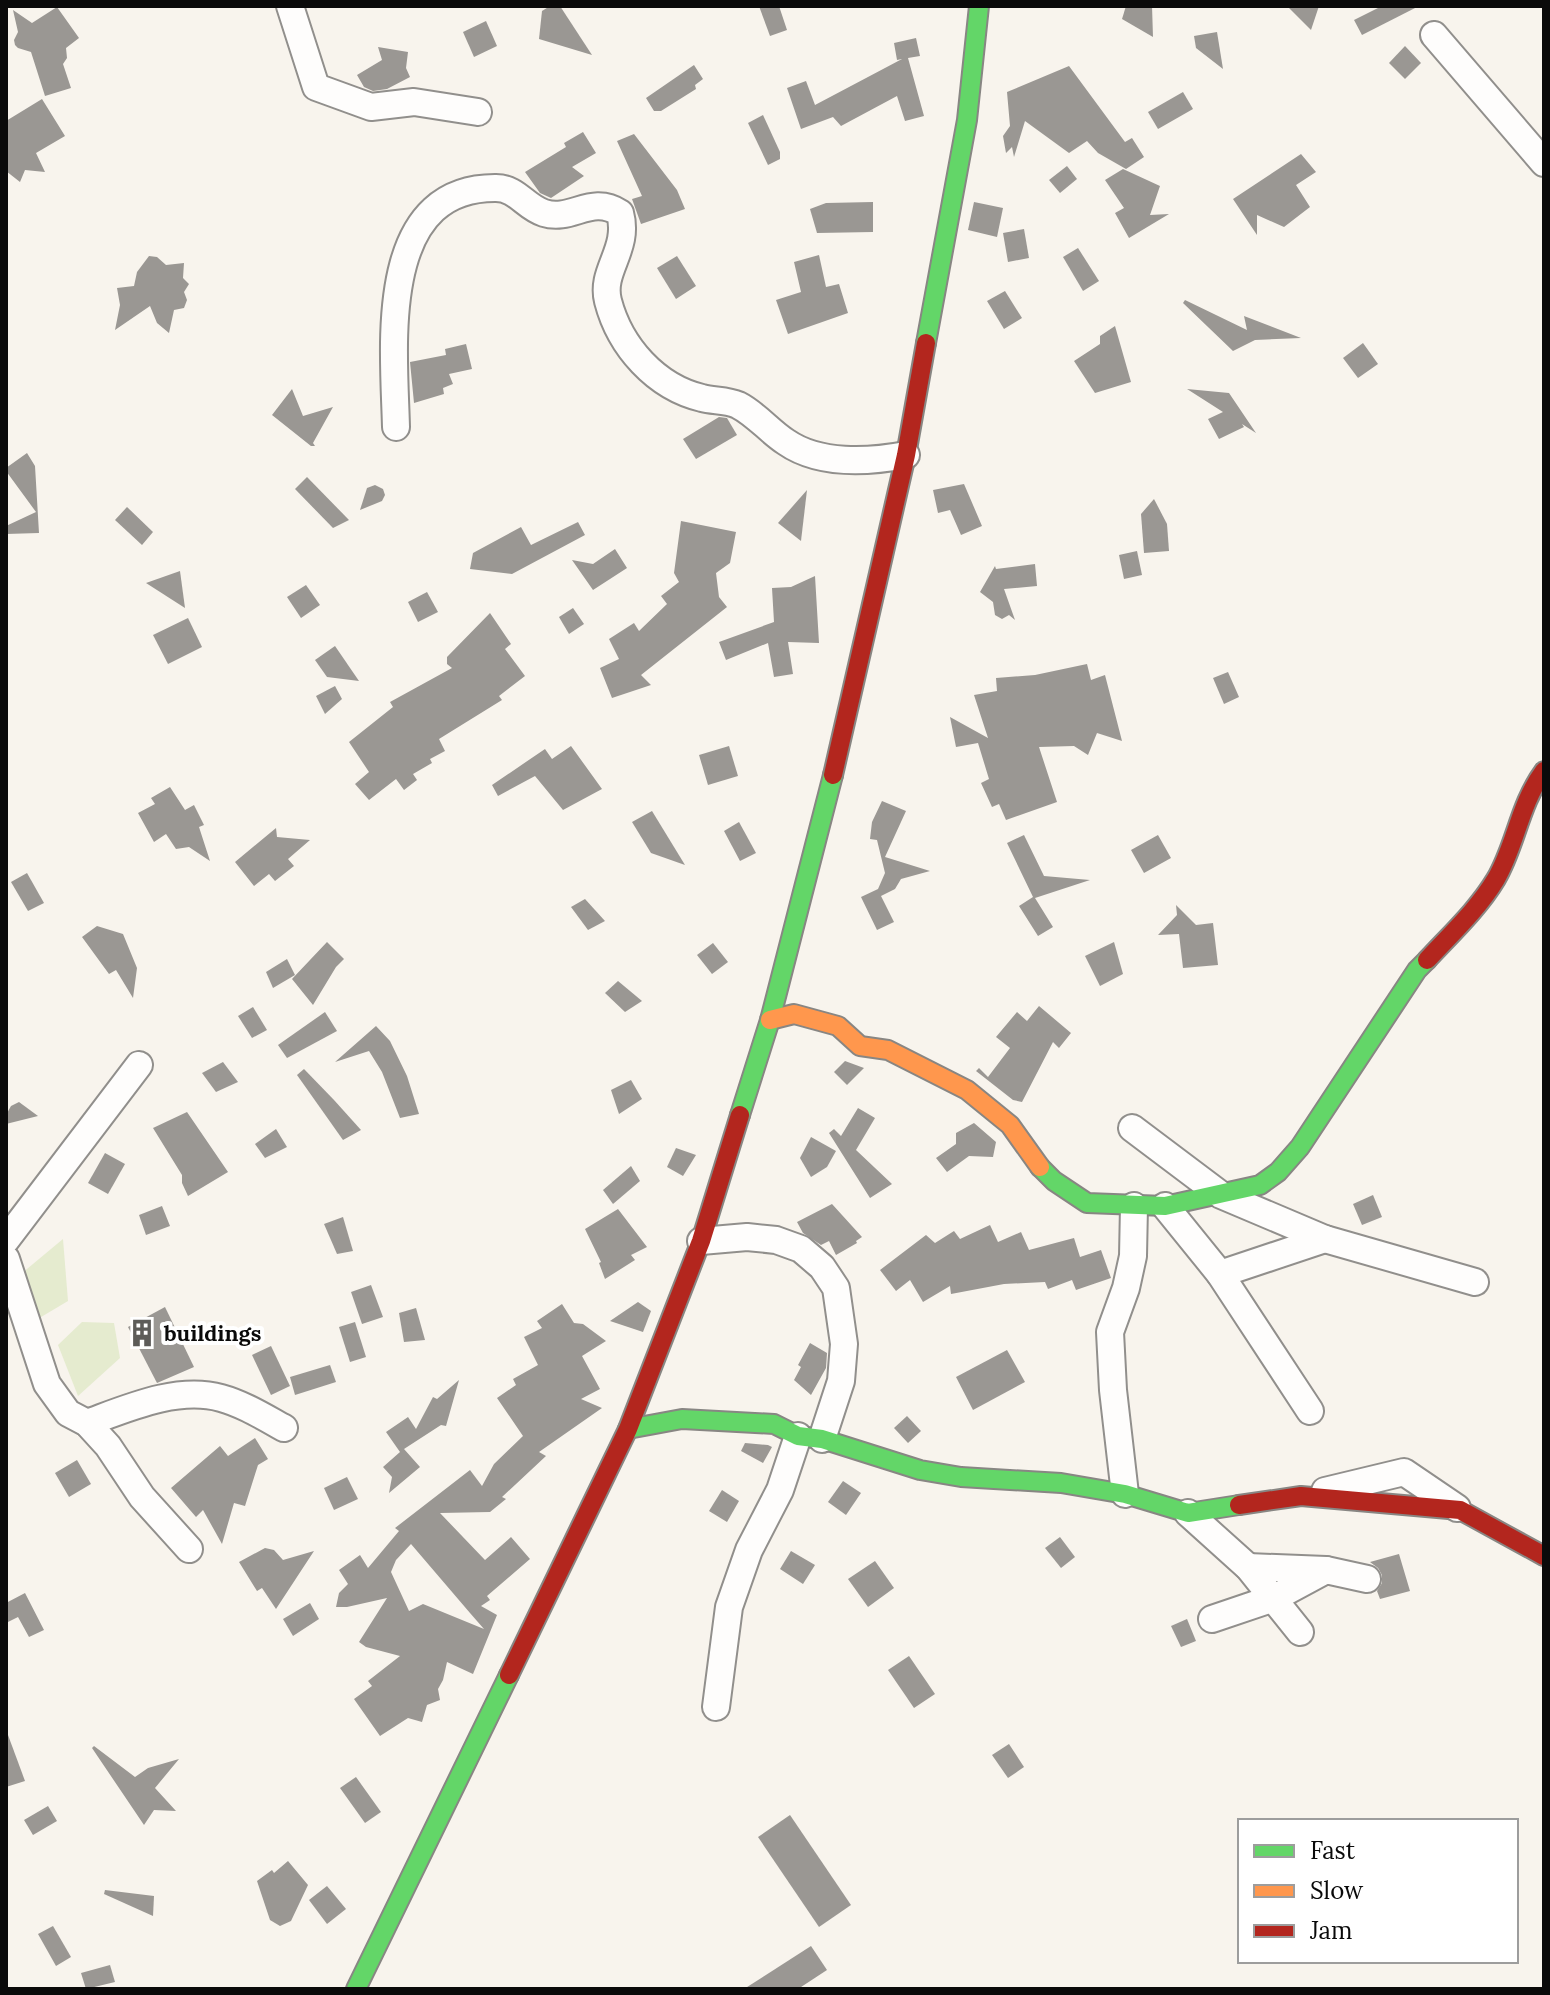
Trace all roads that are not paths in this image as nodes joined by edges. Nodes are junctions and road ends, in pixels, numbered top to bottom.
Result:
1 (290, 6) edge
2 (979, 6) edge
3 (1434, 35) dead end
4 (478, 112) dead end
5 (1544, 163) edge
6 (396, 427) dead end
7 (906, 455) junction
8 (1544, 771) edge
9 (770, 1020) junction
10 (139, 1065) dead end
11 (1132, 1128) dead end
12 (1221, 1195) junction
13 (1134, 1206) junction
14 (1165, 1206) junction
15 (1325, 1239) junction
16 (6, 1240) edge
17 (701, 1241) junction
18 (6, 1259) edge
19 (1220, 1274) junction
20 (1475, 1282) dead end
21 (1310, 1411) dead end
22 (87, 1423) junction
23 (284, 1428) dead end
24 (628, 1429) junction
25 (810, 1438) junction
26 (1125, 1494) junction
27 (1301, 1496) joint
28 (1460, 1510) joint
29 (1188, 1513) junction
30 (189, 1549) dead end
31 (1544, 1556) edge
32 (1248, 1567) junction
33 (1326, 1570) junction
34 (1367, 1579) dead end
35 (1274, 1598) junction
36 (1212, 1619) dead end
37 (1300, 1632) dead end
38 (716, 1707) dead end
39 (356, 1989) edge

1 - 4 street
2 - 7 main road
3 - 5 street
6 - 7 street
7 - 9 main road
8 - 12 main road
9 - 13 main road
9 - 17 main road
10 - 16 street
11 - 12 street
12 - 14 main road
12 - 15 street
13 - 14 main road
13 - 26 street
14 - 19 street
15 - 19 street
15 - 20 street
17 - 24 main road
17 - 25 street
18 - 22 street
19 - 21 street
22 - 23 street
22 - 30 street
24 - 25 main road
24 - 39 main road
25 - 26 main road
25 - 38 street
26 - 29 main road
27 - 28 street
27 - 29 main road
28 - 31 main road
29 - 32 street
32 - 33 street
32 - 35 street
33 - 34 street
33 - 35 street
35 - 36 street
35 - 37 street

